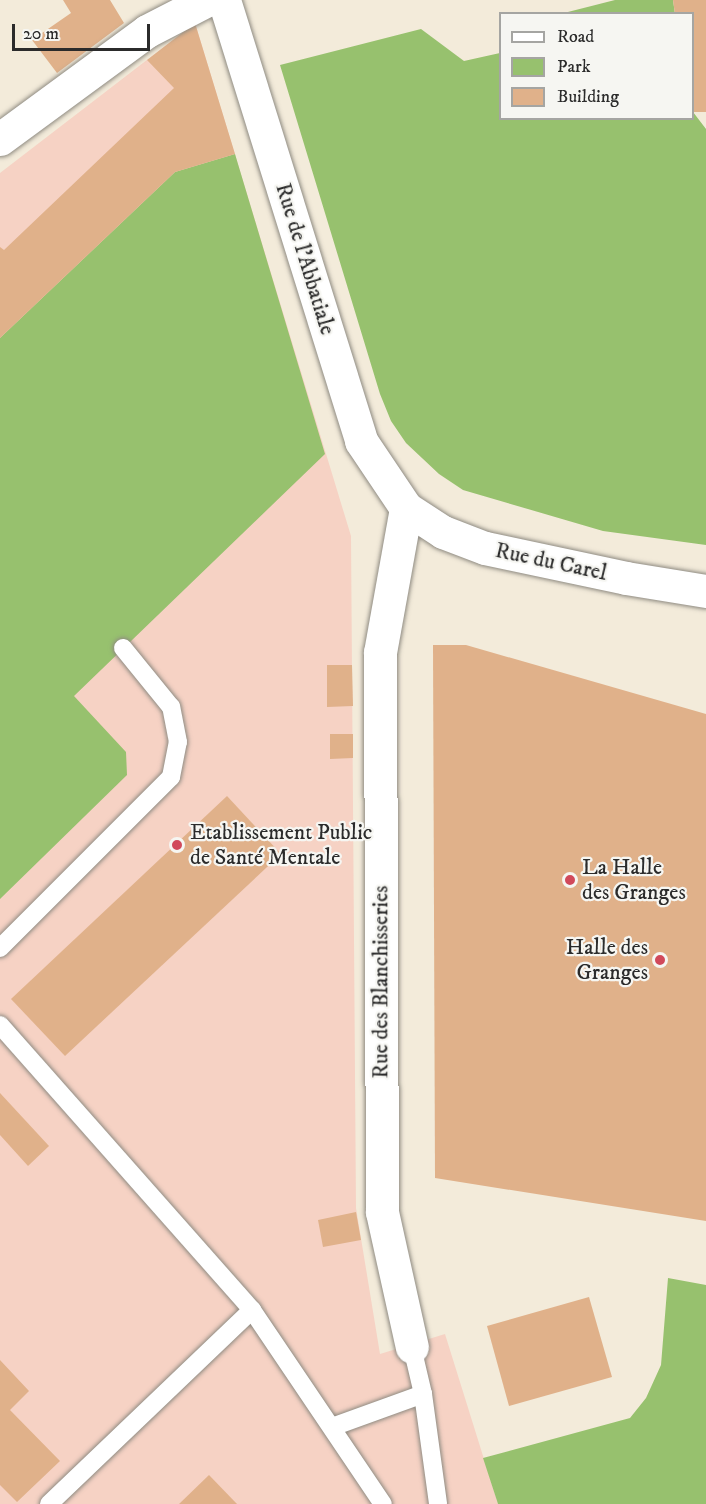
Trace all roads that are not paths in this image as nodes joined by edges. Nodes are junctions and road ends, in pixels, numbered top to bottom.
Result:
1 (207, 0) edge
2 (224, 0) edge
3 (0, 139) edge
4 (406, 508) junction
5 (706, 591) edge
6 (123, 648) dead end
7 (0, 948) edge
8 (0, 1025) edge
9 (252, 1311) junction
10 (412, 1347) joint
11 (423, 1394) junction
12 (332, 1427) junction
13 (49, 1504) edge
14 (383, 1504) edge
15 (438, 1504) edge

1 - 3 street
2 - 4 street, Rue de l'Abbatiale
4 - 5 street, Rue du Carel
4 - 10 street, Rue des Blanchisseries
6 - 7 lane
8 - 9 lane
9 - 12 lane
9 - 13 lane
10 - 11 lane
11 - 12 lane
11 - 15 lane
12 - 14 lane

